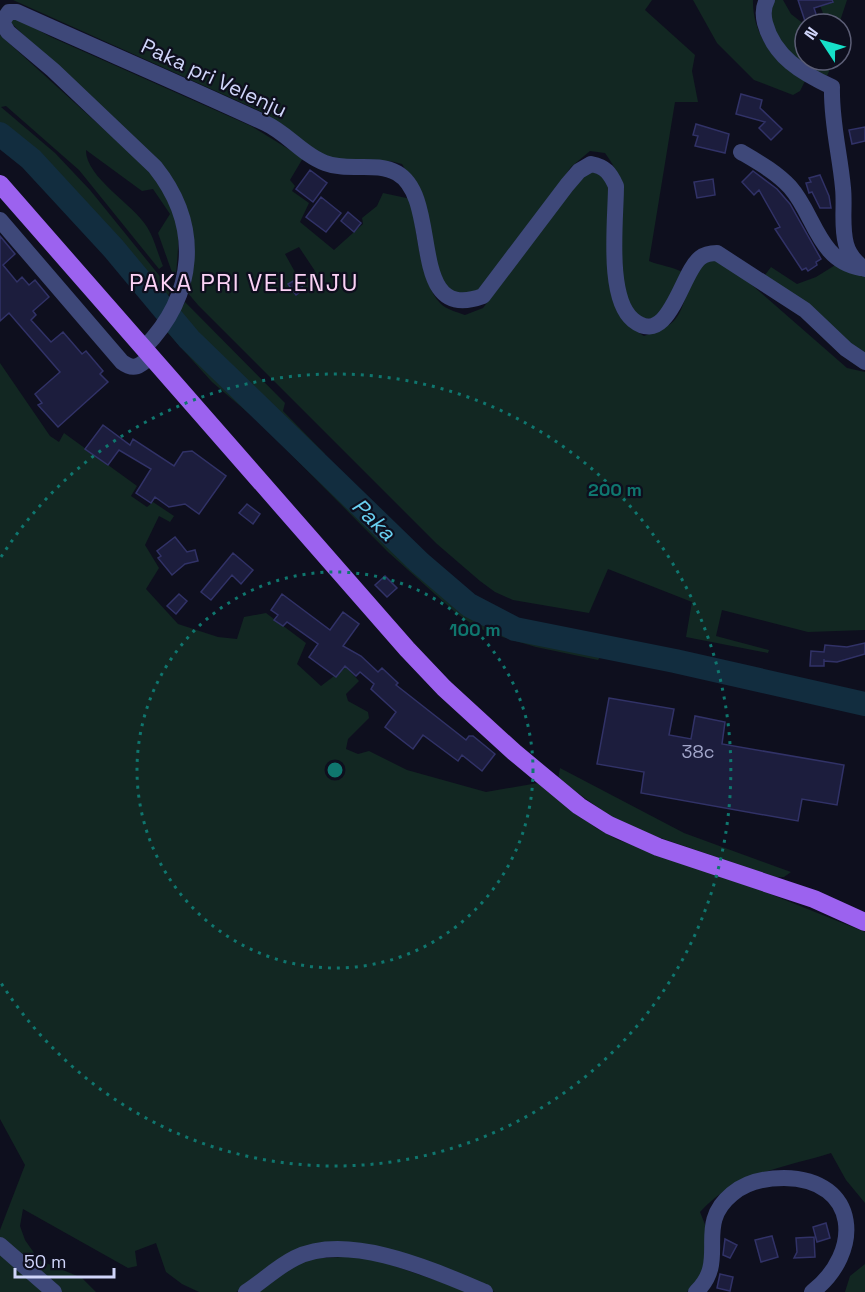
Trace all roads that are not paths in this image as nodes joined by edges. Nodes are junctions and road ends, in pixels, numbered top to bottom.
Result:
1 (767, 0) edge
2 (741, 152) dead end
3 (0, 184) edge
4 (0, 220) edge
5 (865, 269) edge
6 (147, 352) junction
7 (865, 362) edge
8 (865, 922) edge
9 (0, 1245) edge
10 (54, 1292) edge
11 (246, 1292) edge
12 (485, 1292) edge
13 (696, 1292) edge
14 (812, 1292) edge

1 - 5 street
2 - 5 street
3 - 6 main road
4 - 6 street
6 - 7 street, Paka pri Velenju
6 - 8 main road
9 - 10 street
11 - 12 street
13 - 14 street

